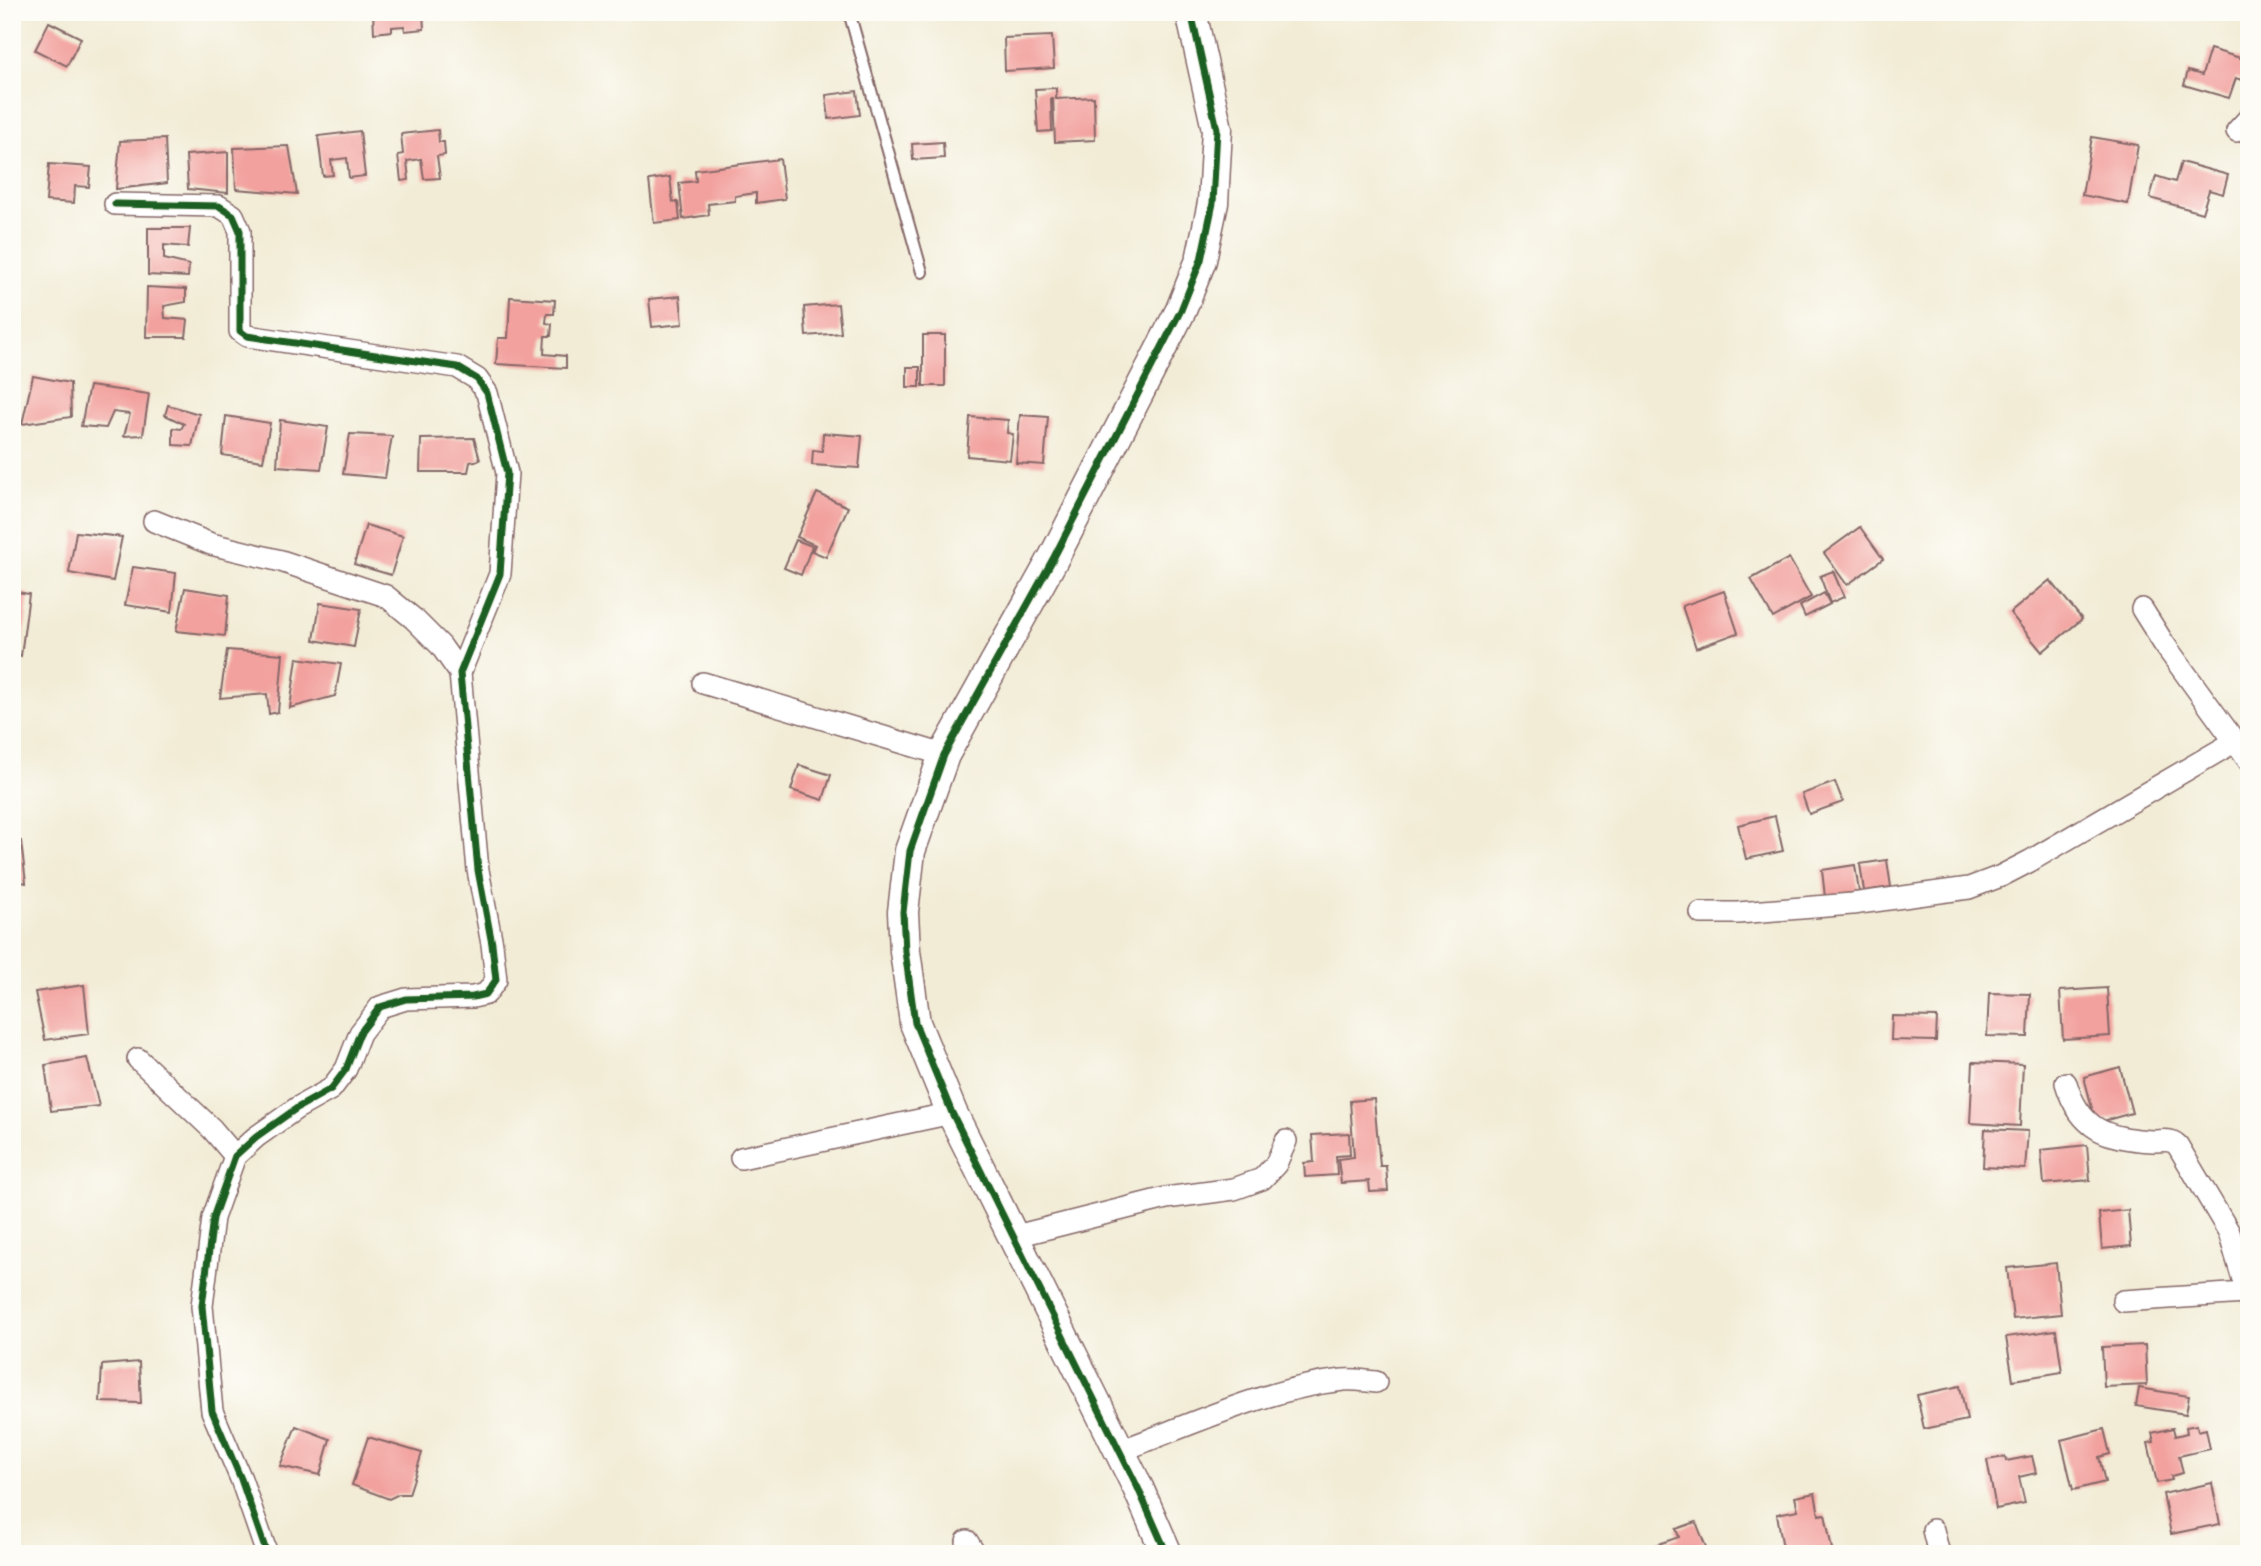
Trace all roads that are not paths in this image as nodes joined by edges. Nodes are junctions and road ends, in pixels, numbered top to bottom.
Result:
1 (849, 12) edge
2 (1191, 12) edge
3 (115, 204) dead end
4 (922, 272) dead end
5 (154, 521) dead end
6 (2142, 609) dead end
7 (460, 673) junction
8 (703, 683) dead end
9 (2234, 743) junction
10 (944, 754) junction
11 (2249, 761) edge
12 (1701, 913) dead end
13 (138, 1059) dead end
14 (2066, 1083) dead end
15 (952, 1113) junction
16 (1286, 1141) dead end
17 (235, 1156) junction
18 (741, 1158) dead end
19 (1012, 1237) junction
20 (2247, 1297) edge
21 (2123, 1301) dead end
22 (1376, 1382) dead end
23 (1120, 1451) junction
24 (1933, 1530) dead end
25 (267, 1554) edge
26 (1167, 1554) edge
27 (1939, 1554) edge

1 - 4 lane
2 - 10 street
3 - 7 street
5 - 7 street
6 - 9 street
7 - 17 street
8 - 10 street
9 - 11 street
9 - 12 street
10 - 15 street
13 - 17 street
14 - 20 street
15 - 18 street
15 - 19 street
16 - 19 street
17 - 25 street
19 - 23 street
20 - 21 street
22 - 23 street
23 - 26 street
24 - 27 street

